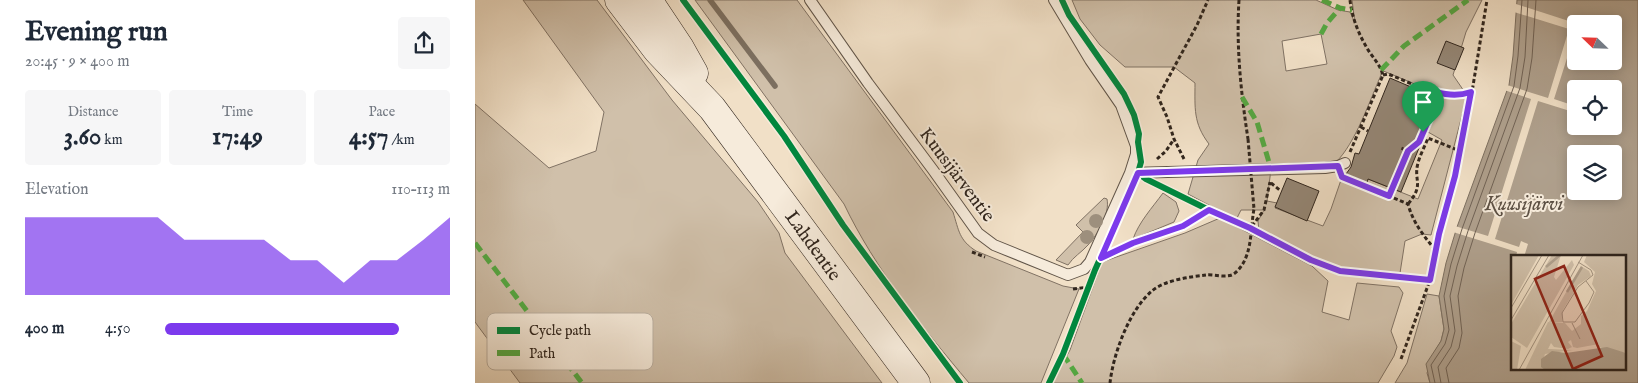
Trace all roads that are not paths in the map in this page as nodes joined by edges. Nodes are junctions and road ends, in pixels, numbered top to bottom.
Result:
1 (619, 0) edge
2 (648, 0) edge
3 (810, 0) edge
4 (1054, 0) edge
5 (712, 108) junction
6 (1341, 165) road end
7 (1131, 170) junction
8 (916, 383) edge

1 - 5 main road, Lahdentie
2 - 5 main road, Lahdentie
3 - 7 lane, Kuusijärventie
4 - 7 lane, Kuusijärventie
5 - 8 main road, Lahdentie
6 - 7 lane

